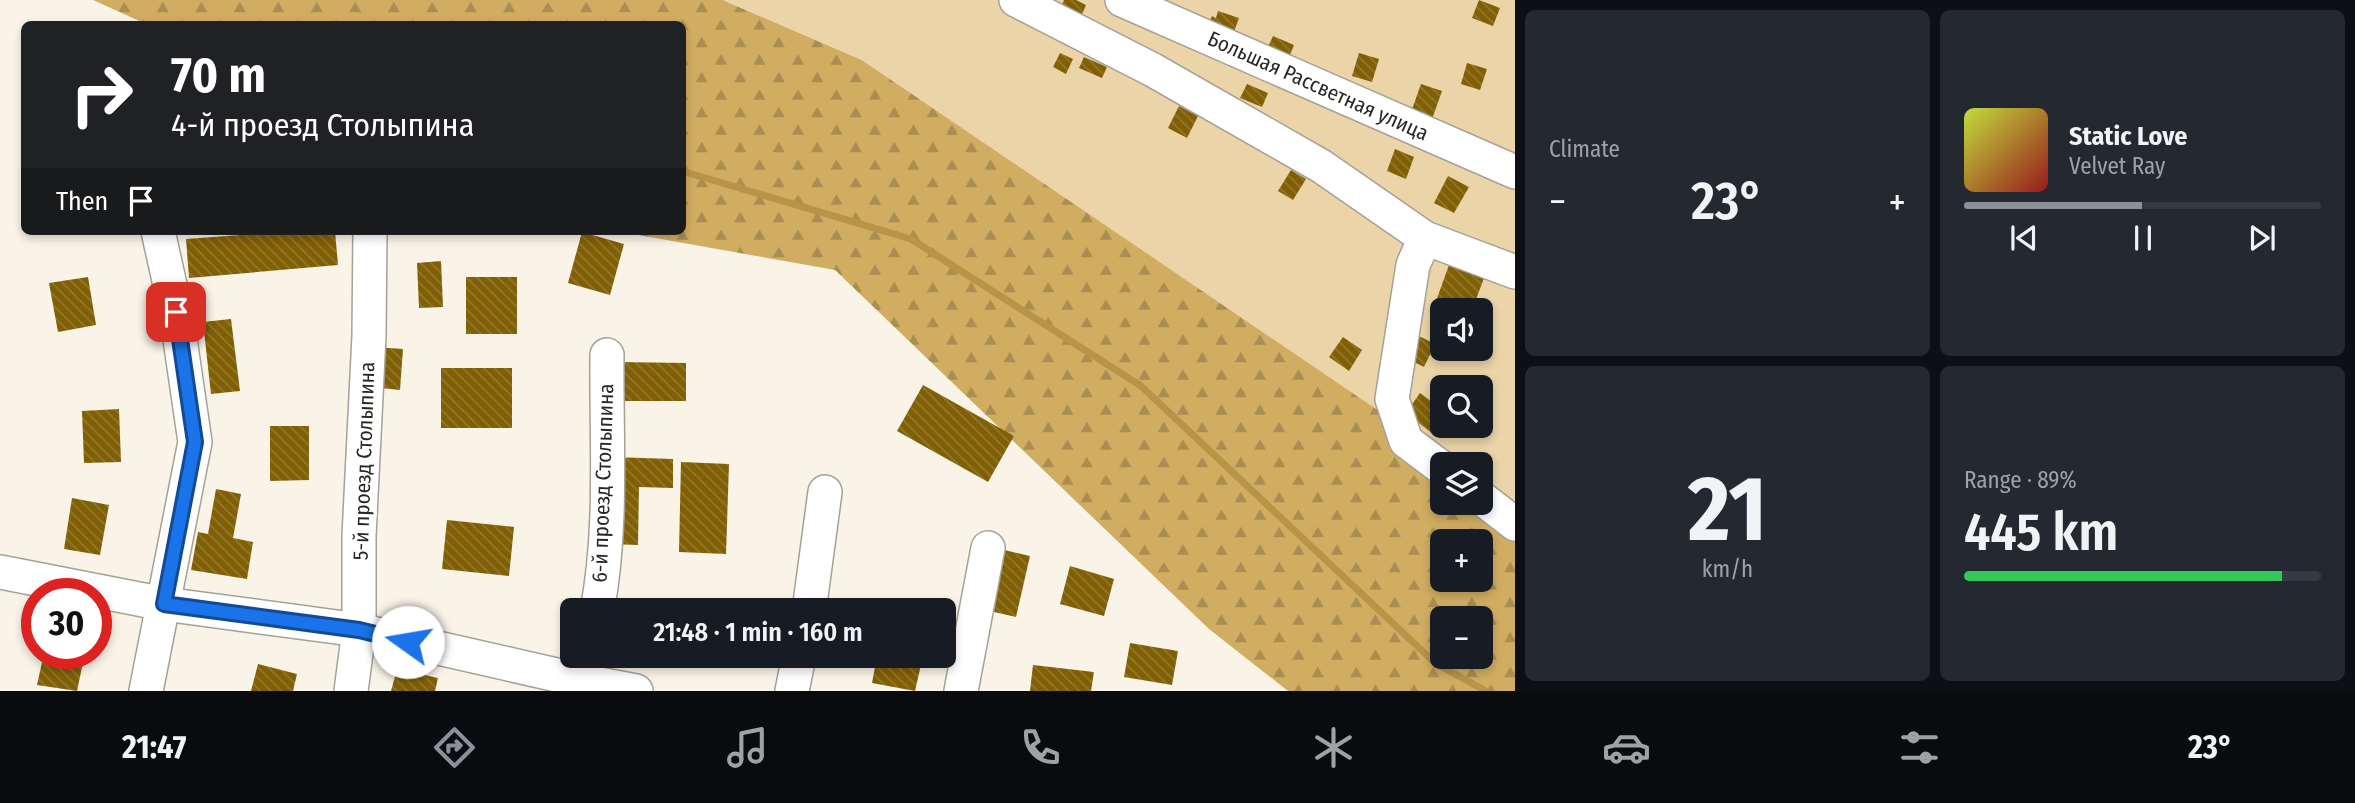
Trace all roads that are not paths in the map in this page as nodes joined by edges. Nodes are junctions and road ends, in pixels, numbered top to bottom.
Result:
1 (1016, 0) edge
2 (1122, 0) edge
3 (1515, 172) edge
4 (159, 235) edge
5 (370, 235) edge
6 (1425, 237) junction
7 (1515, 272) edge
8 (607, 355) dead end
9 (1430, 459) edge
10 (825, 492) dead end
11 (1493, 507) edge
12 (1515, 524) edge
13 (988, 548) dead end
14 (0, 572) edge
15 (599, 598) edge
16 (811, 598) edge
17 (164, 604) junction
18 (359, 630) junction
19 (797, 668) edge
20 (584, 676) edge
21 (146, 691) edge
22 (351, 691) edge
23 (636, 691) edge
24 (792, 691) edge
25 (961, 691) edge

1 - 6 street
2 - 3 street, Большая Рассветная улица
4 - 17 street
5 - 18 street, 5-й проезд Столыпина
6 - 7 street
6 - 9 street
8 - 15 street, 6-й проезд Столыпина
10 - 16 street
11 - 12 street
13 - 25 street
14 - 17 street
17 - 18 street
17 - 21 street
18 - 20 street
18 - 22 street, 5-й проезд Столыпина
19 - 24 street
20 - 23 street

